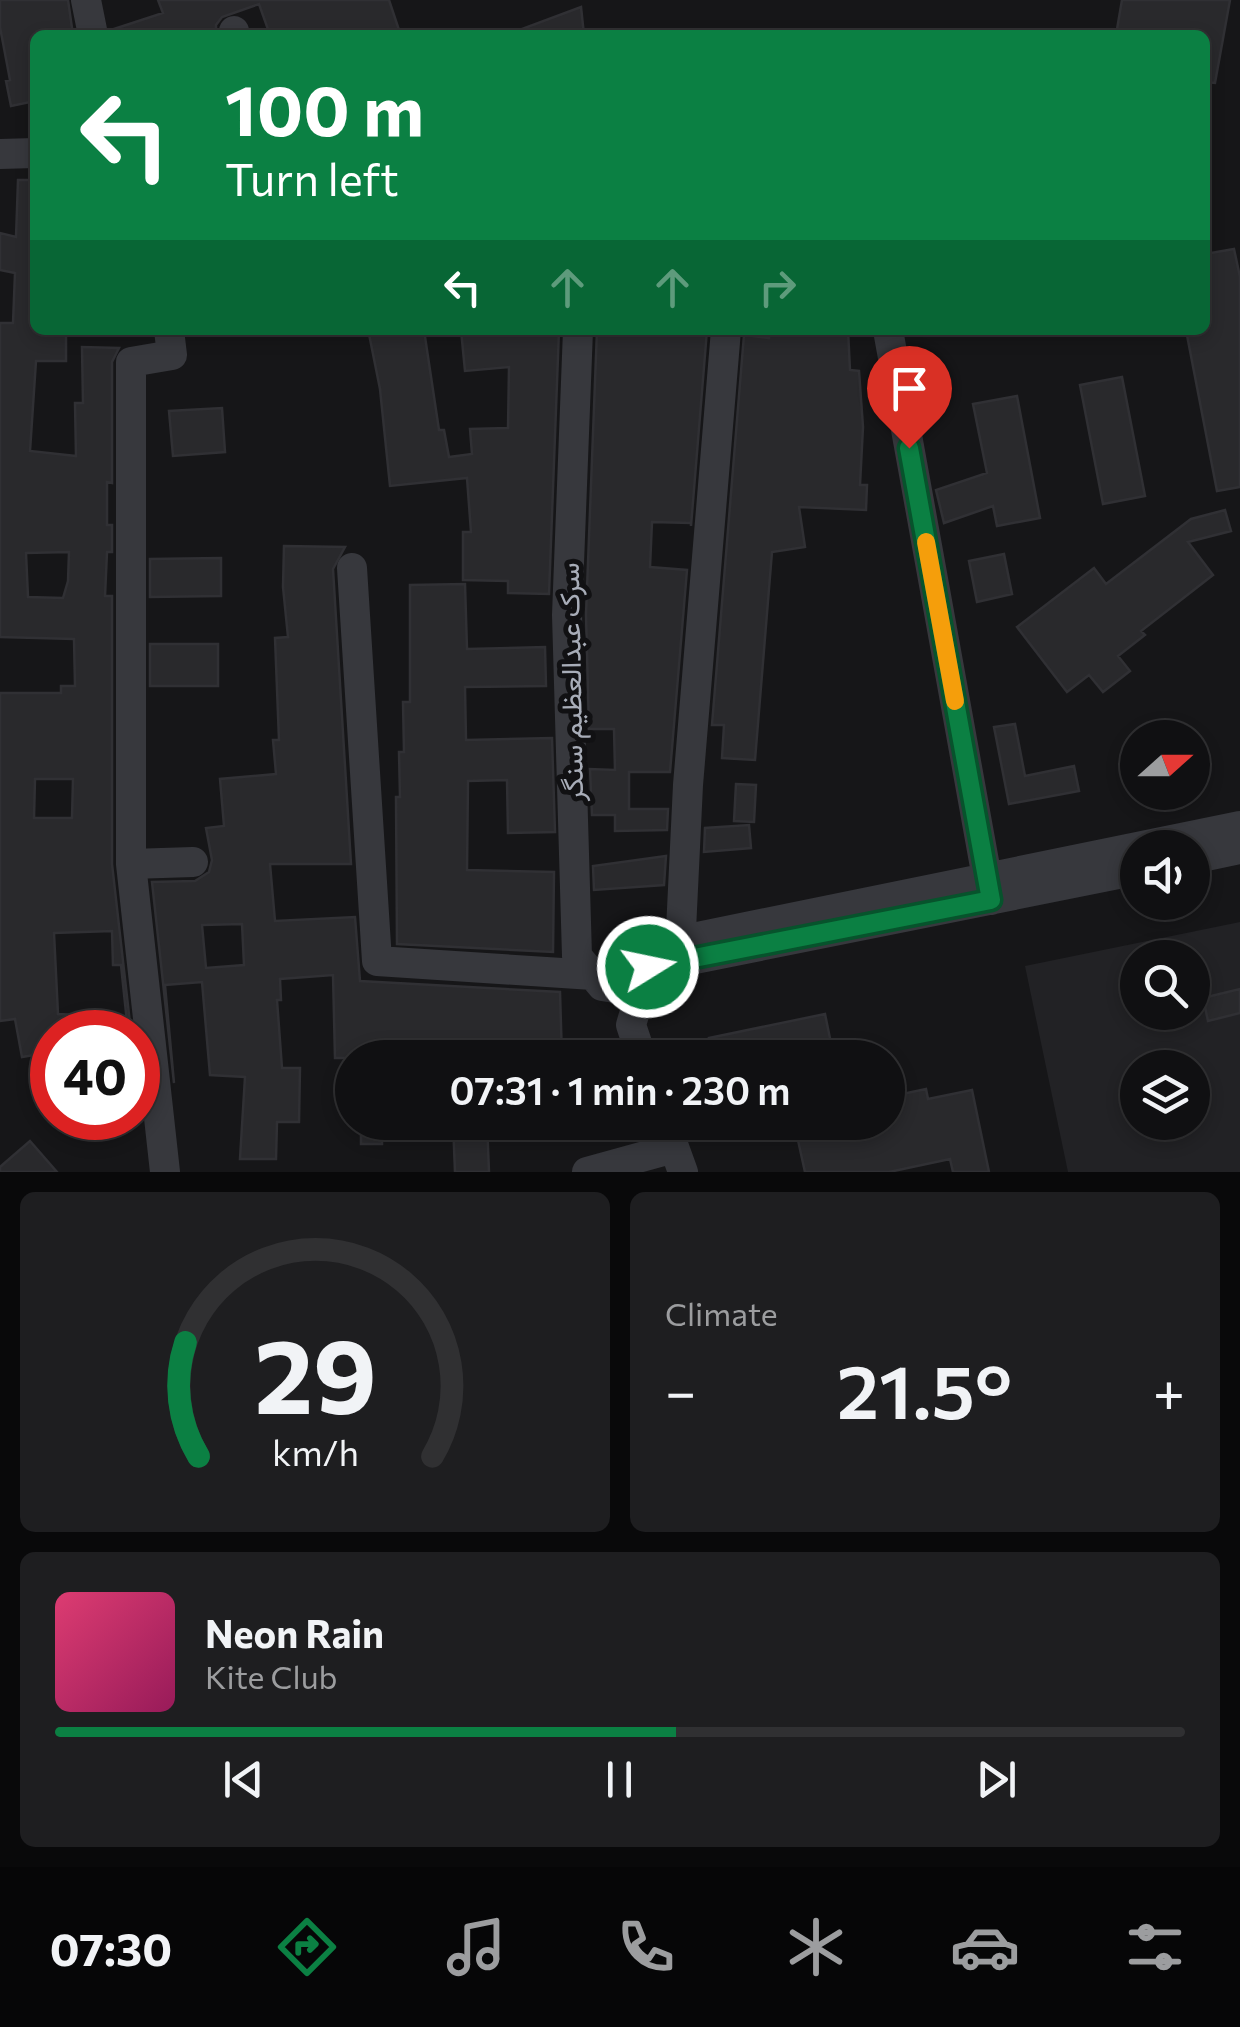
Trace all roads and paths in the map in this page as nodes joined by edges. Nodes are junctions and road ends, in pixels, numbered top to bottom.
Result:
1 (86, 0) edge
2 (92, 30) edge
3 (30, 153) edge
4 (0, 154) edge
5 (170, 335) edge
6 (578, 335) edge
7 (726, 335) edge
8 (889, 335) edge
9 (352, 568) dead end
10 (1240, 826) edge
11 (1240, 849) edge
12 (1210, 855) edge
13 (193, 862) dead end
14 (131, 864) junction
15 (1120, 872) edge
16 (989, 889) junction
17 (685, 950) junction
18 (593, 974) junction
19 (644, 980) junction
20 (636, 1040) edge
21 (674, 1147) edge
22 (165, 1172) edge
23 (587, 1172) edge

1 - 2 street
3 - 4 street
5 - 14 street
6 - 18 street, سرک عبدالعظیم سنگر
7 - 17 street
8 - 16 street
9 - 18 street
10 - 16 street
11 - 12 street
13 - 14 street
14 - 22 street
15 - 16 street
16 - 17 street
17 - 19 street
18 - 19 street
19 - 20 street
21 - 23 street

